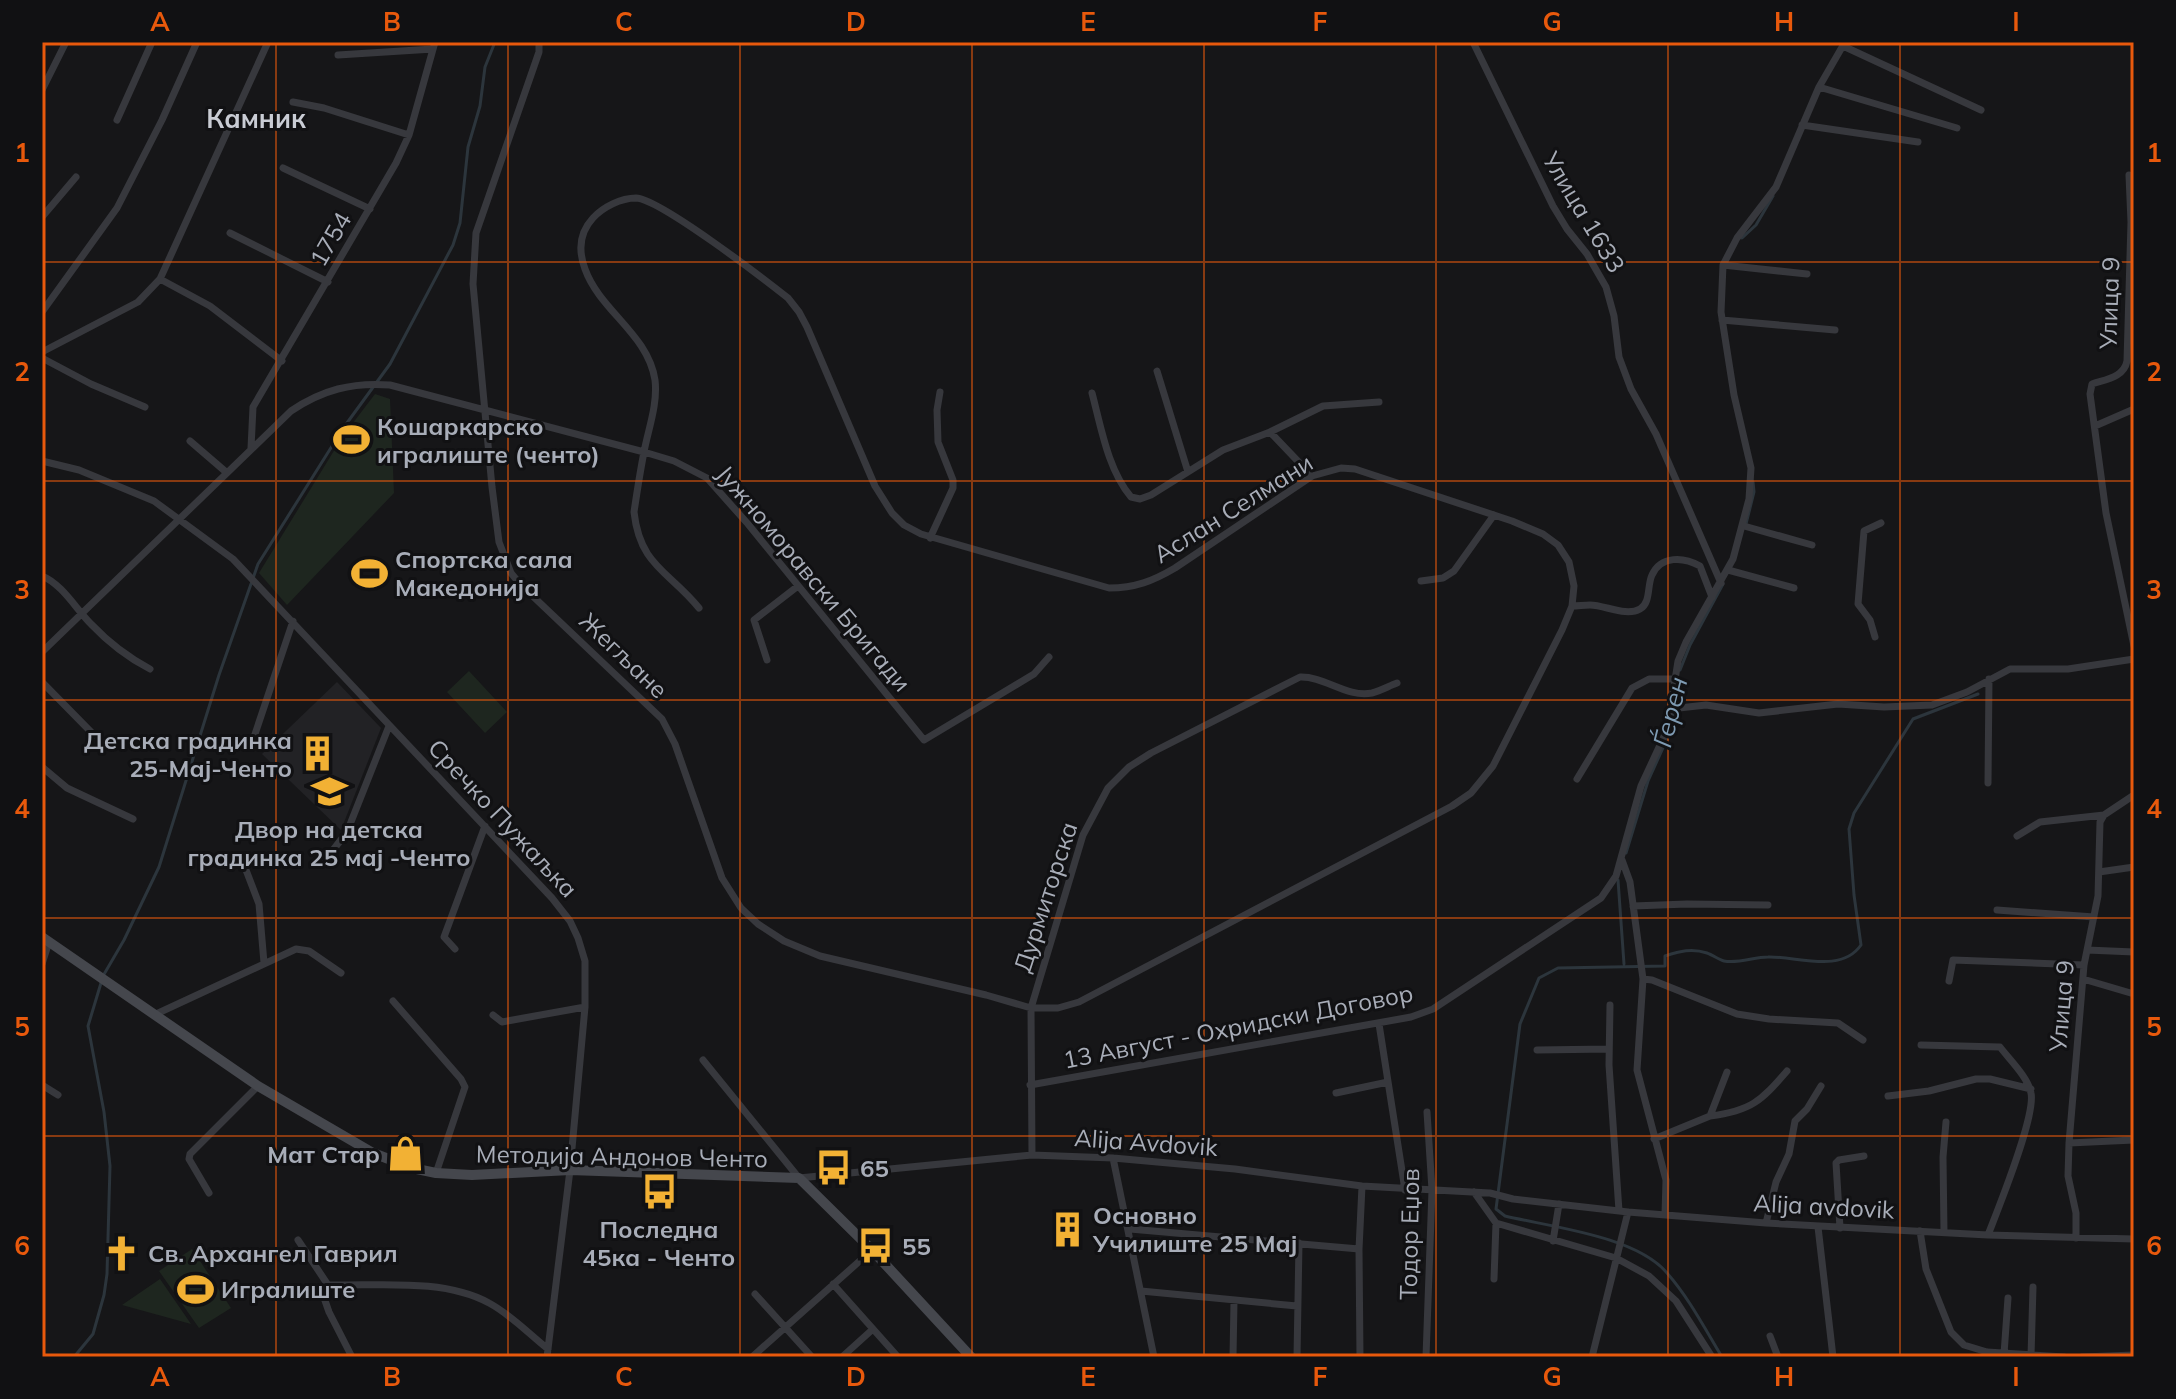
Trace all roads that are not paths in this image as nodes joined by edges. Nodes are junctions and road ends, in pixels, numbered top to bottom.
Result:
1 (66, 42) edge
2 (152, 42) edge
3 (197, 42) edge
4 (268, 42) edge
5 (539, 42) edge
6 (1473, 42) edge
7 (1844, 44) edge
8 (434, 45) edge
9 (338, 55) dead end
10 (1819, 87) junction
11 (42, 90) edge
12 (293, 102) dead end
13 (1981, 110) dead end
14 (117, 120) dead end
15 (1802, 125) junction
16 (1957, 128) dead end
17 (409, 135) junction
18 (1918, 142) dead end
19 (283, 168) dead end
20 (2129, 175) dead end
21 (76, 177) dead end
22 (370, 209) junction
23 (42, 217) edge
24 (230, 233) dead end
25 (1723, 265) junction
26 (1807, 274) dead end
27 (160, 279) junction
28 (328, 282) junction
29 (42, 312) edge
30 (1722, 320) junction
31 (1835, 330) dead end
32 (42, 355) edge
33 (282, 361) junction
34 (1157, 371) dead end
35 (940, 392) dead end
36 (1092, 393) dead end
37 (1379, 402) dead end
38 (145, 407) dead end
39 (2134, 409) edge
40 (484, 410) junction
41 (2095, 426) junction
42 (1270, 432) junction
43 (190, 441) dead end
44 (251, 448) junction
45 (644, 452) junction
46 (42, 461) edge
47 (226, 472) junction
48 (1188, 472) junction
49 (1312, 476) junction
50 (1494, 515) junction
51 (180, 518) junction
52 (1881, 523) dead end
53 (1744, 526) junction
54 (930, 538) junction
55 (1812, 545) dead end
56 (1728, 570) junction
57 (42, 576) edge
58 (1421, 581) dead end
59 (1721, 583) junction
60 (798, 586) junction
61 (1794, 588) dead end
62 (1712, 597) junction
63 (1572, 606) junction
64 (699, 608) dead end
65 (81, 613) junction
66 (293, 621) junction
67 (1875, 637) dead end
68 (2134, 646) edge
69 (42, 652) edge
70 (1049, 657) dead end
71 (2134, 659) edge
72 (767, 660) dead end
73 (150, 669) dead end
74 (1674, 679) junction
75 (1989, 679) junction
76 (42, 682) edge
77 (1397, 683) dead end
78 (1670, 709) junction
79 (389, 726) junction
80 (94, 735) dead end
81 (251, 746) dead end
82 (42, 767) edge
83 (1577, 779) dead end
84 (1988, 783) dead end
85 (2134, 795) edge
86 (2104, 815) junction
87 (133, 819) dead end
88 (485, 826) junction
89 (2017, 836) dead end
90 (1622, 860) junction
91 (323, 863) dead end
92 (2134, 867) edge
93 (246, 870) dead end
94 (2099, 872) junction
95 (1768, 905) dead end
96 (1633, 906) junction
97 (1997, 910) dead end
98 (2094, 917) junction
99 (46, 940) edge
100 (455, 949) dead end
101 (2087, 950) junction
102 (2134, 952) edge
103 (264, 963) junction
104 (42, 964) edge
105 (2084, 965) junction
106 (341, 973) dead end
107 (1642, 975) junction
108 (2083, 979) junction
109 (1949, 981) dead end
110 (2134, 994) edge
111 (393, 1001) dead end
112 (1610, 1005) dead end
113 (585, 1007) junction
114 (1031, 1008) junction
115 (154, 1015) junction
116 (493, 1015) dead end
117 (1379, 1024) junction
118 (1863, 1040) dead end
119 (1921, 1045) dead end
120 (1609, 1049) junction
121 (1537, 1050) dead end
122 (703, 1060) dead end
123 (1787, 1071) dead end
124 (1727, 1072) dead end
125 (1388, 1082) junction
126 (42, 1085) edge
127 (1030, 1085) junction
128 (258, 1086) junction
129 (1821, 1086) dead end
130 (2031, 1089) junction
131 (1336, 1093) dead end
132 (58, 1095) dead end
133 (1888, 1096) dead end
134 (1427, 1112) dead end
135 (1710, 1116) junction
136 (1946, 1122) dead end
137 (1654, 1139) junction
138 (2134, 1140) edge
139 (2069, 1143) junction
140 (1032, 1155) junction
141 (1864, 1156) dead end
142 (1113, 1158) junction
143 (570, 1170) junction
144 (436, 1173) junction
145 (799, 1178) junction
146 (1362, 1186) junction
147 (1405, 1190) junction
148 (1432, 1190) junction
149 (1474, 1192) junction
150 (209, 1193) dead end
151 (1513, 1199) joint
152 (1559, 1204) junction
153 (1624, 1211) junction
154 (1665, 1214) junction
155 (1496, 1223) junction
156 (1766, 1223) junction
157 (1818, 1227) junction
158 (1840, 1228) junction
159 (1130, 1229) junction
160 (1920, 1231) junction
161 (1944, 1232) junction
162 (1988, 1235) junction
163 (2076, 1238) junction
164 (1554, 1239) junction
165 (2134, 1239) edge
166 (298, 1240) dead end
167 (1299, 1243) junction
168 (1359, 1249) junction
169 (872, 1250) junction
170 (1617, 1254) junction
171 (1494, 1279) dead end
172 (833, 1284) junction
173 (328, 1285) junction
174 (2033, 1287) dead end
175 (1141, 1291) junction
176 (755, 1294) dead end
177 (2008, 1298) dead end
178 (1234, 1301) junction
179 (1297, 1306) junction
180 (786, 1327) junction
181 (873, 1329) junction
182 (1770, 1336) dead end
183 (547, 1353) edge
184 (2004, 1354) junction
185 (2134, 1355) edge
186 (2031, 1356) edge
187 (352, 1357) edge
188 (752, 1357) edge
189 (812, 1357) edge
190 (842, 1357) edge
191 (898, 1357) edge
192 (971, 1357) edge
193 (1154, 1357) edge
194 (1233, 1357) edge
195 (1297, 1357) edge
196 (1360, 1357) edge
197 (1426, 1357) edge
198 (1592, 1357) edge
199 (1712, 1357) edge
200 (1778, 1357) edge
201 (1833, 1357) edge
202 (2064, 1357) edge
203 (2082, 1357) edge

1 - 11 street
2 - 14 street
3 - 29 street
4 - 27 street
5 - 40 street, Жегљане
6 - 59 street, Улица 1633
7 - 10 street, 13 Август - Охридски Договор
7 - 13 street
8 - 9 street
8 - 17 street, 1754
10 - 15 street, 13 Август - Охридски Договор
10 - 16 street
12 - 17 street
15 - 18 street
15 - 25 street, 13 Август - Охридски Договор
17 - 22 street, 1754
19 - 22 street
20 - 41 street, Улица 9
21 - 23 street
22 - 28 street, 1754
24 - 28 street
25 - 26 street
25 - 30 street, 13 Август - Охридски Договор
27 - 32 street
27 - 33 street
28 - 33 street, 1754
30 - 31 street
30 - 53 street, 13 Август - Охридски Договор
32 - 38 street
33 - 44 street, 1754
34 - 48 street
35 - 54 street
36 - 48 street
37 - 42 street
39 - 41 street
40 - 44 street, Јужноморавски Бригади
40 - 45 street, Јужноморавски Бригади
40 - 114 street, Жегљане
41 - 68 street, Улица 9
42 - 48 street
42 - 49 street
43 - 47 street
44 - 47 street, Јужноморавски Бригади
45 - 54 street, Аслан Селмани
45 - 60 street, Јужноморавски Бригади
45 - 64 street
46 - 51 street, Сречко Пужаљка
47 - 51 street, Јужноморавски Бригади
49 - 50 street, Аслан Селмани
49 - 54 street, Аслан Селмани
50 - 58 street
50 - 63 street, Аслан Селмани
51 - 65 street, Јужноморавски Бригади
51 - 66 street, Сречко Пужаљка
52 - 67 street
53 - 55 street
53 - 56 street, 13 Август - Охридски Договор
56 - 59 street, 13 Август - Охридски Договор
56 - 61 street
57 - 65 street
59 - 62 street, 13 Август - Охридски Договор
60 - 70 street, Јужноморавски Бригади
60 - 72 street
62 - 63 street
62 - 74 street, 13 Август - Охридски Договор
63 - 114 street, Аслан Селмани
65 - 69 street, Јужноморавски Бригади
65 - 73 street
66 - 79 street, Сречко Пужаљка
66 - 81 street
71 - 75 street
74 - 78 street, 13 Август - Охридски Договор
74 - 83 street
75 - 78 street
75 - 84 street
76 - 80 street
77 - 114 street, Дурмиторска
78 - 90 street, 13 Август - Охридски Договор
79 - 88 street, Сречко Пужаљка
79 - 91 street
82 - 87 street
85 - 86 street
86 - 89 street
86 - 94 street, Улица 9
88 - 100 street
88 - 113 street, Сречко Пужаљка
90 - 96 street
90 - 117 street, 13 Август - Охридски Договор
92 - 94 street
93 - 103 street
94 - 98 street, Улица 9
95 - 96 street
96 - 107 street
97 - 98 street
98 - 101 street, Улица 9
99 - 104 street, Методија Андонов Ченто
99 - 115 main road, Методија Андонов Ченто
101 - 102 street
101 - 105 street, Улица 9
103 - 106 street
103 - 115 street
105 - 108 street, Улица 9
105 - 109 street
107 - 118 street
107 - 137 street
108 - 110 street
108 - 139 street, Улица 9
111 - 144 street, Методија Андонов Ченто
112 - 120 street
113 - 116 street
113 - 143 street, Сречко Пужаљка
114 - 127 street, Дурмиторска
115 - 128 main road, Методија Андонов Ченто
117 - 125 street
117 - 127 street, 13 Август - Охридски Договор
119 - 130 street
120 - 121 street
120 - 153 street
122 - 145 street
123 - 135 street
124 - 135 street
125 - 131 street
125 - 147 street
126 - 132 street
127 - 140 street, Дурмиторска
128 - 144 main road, Методија Андонов Ченто
128 - 150 street
129 - 156 street
130 - 133 street
130 - 162 street
134 - 148 street, Тодор Еџов
135 - 137 street
136 - 161 street
137 - 154 street
138 - 139 street
139 - 163 street, Улица 9
140 - 142 street, Alija Avdovik
140 - 145 street, Alija Avdovik
141 - 158 street
142 - 146 street, Alija Avdovik
142 - 159 street
143 - 144 main road, Методија Андонов Ченто
143 - 145 main road, Методија Андонов Ченто
143 - 183 street, Сречко Пужаљка
145 - 169 main road, Методија Андонов Ченто
146 - 147 street, Alija Avdovik
146 - 168 street
147 - 148 street, Alija Avdovik
148 - 149 street, Alija Avdovik
148 - 197 street, Тодор Еџов
149 - 151 street, Alija Avdovik
149 - 155 street
151 - 152 street, Alija avdovik
152 - 153 street, Alija avdovik
152 - 164 street
153 - 154 street, Alija avdovik
153 - 170 street
154 - 156 street, Alija avdovik
155 - 164 street
155 - 171 street
156 - 157 street, Alija avdovik
157 - 158 street, Alija avdovik
157 - 201 street
158 - 160 street, Alija avdovik
159 - 167 street
159 - 175 street
160 - 161 street, Alija avdovik
160 - 184 street
161 - 162 street, Alija avdovik
162 - 163 street, Alija avdovik
163 - 165 street, Alija avdovik
164 - 170 street
166 - 173 street
167 - 168 street
167 - 179 street
168 - 196 street
169 - 172 street
169 - 192 main road, Методија Андонов Ченто
170 - 198 street
170 - 199 street
172 - 180 street
172 - 181 street
173 - 183 street
173 - 187 street
174 - 186 street
175 - 178 street
175 - 193 street
176 - 180 street
177 - 184 street
178 - 179 street
178 - 194 street
179 - 195 street
180 - 188 street
180 - 189 street
181 - 190 street
181 - 191 street
182 - 200 street
184 - 186 street
185 - 203 street
186 - 202 street

